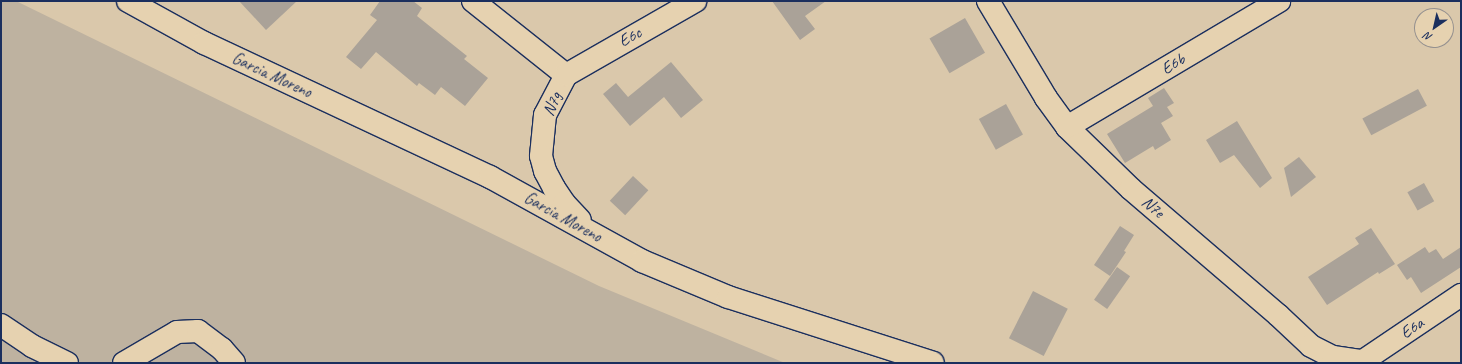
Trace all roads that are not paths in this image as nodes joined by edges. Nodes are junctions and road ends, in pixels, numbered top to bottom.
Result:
1 (128, 1) edge
2 (473, 1) edge
3 (695, 1) edge
4 (988, 1) edge
5 (1278, 1) edge
6 (566, 75) junction
7 (1067, 127) junction
8 (595, 235) junction
9 (1461, 295) edge
10 (1, 324) edge
11 (1361, 362) edge
12 (67, 363) edge
13 (124, 363) edge
14 (234, 363) edge
15 (933, 363) edge

1 - 8 street, Garcia Moreno
2 - 6 street, N7g
3 - 6 street, E6c
4 - 7 street, N7e
5 - 7 street, E6b
6 - 8 street, N7g
7 - 11 street, N7e
8 - 15 street, Garcia Moreno
9 - 11 street, E6a
10 - 12 street
13 - 14 street

